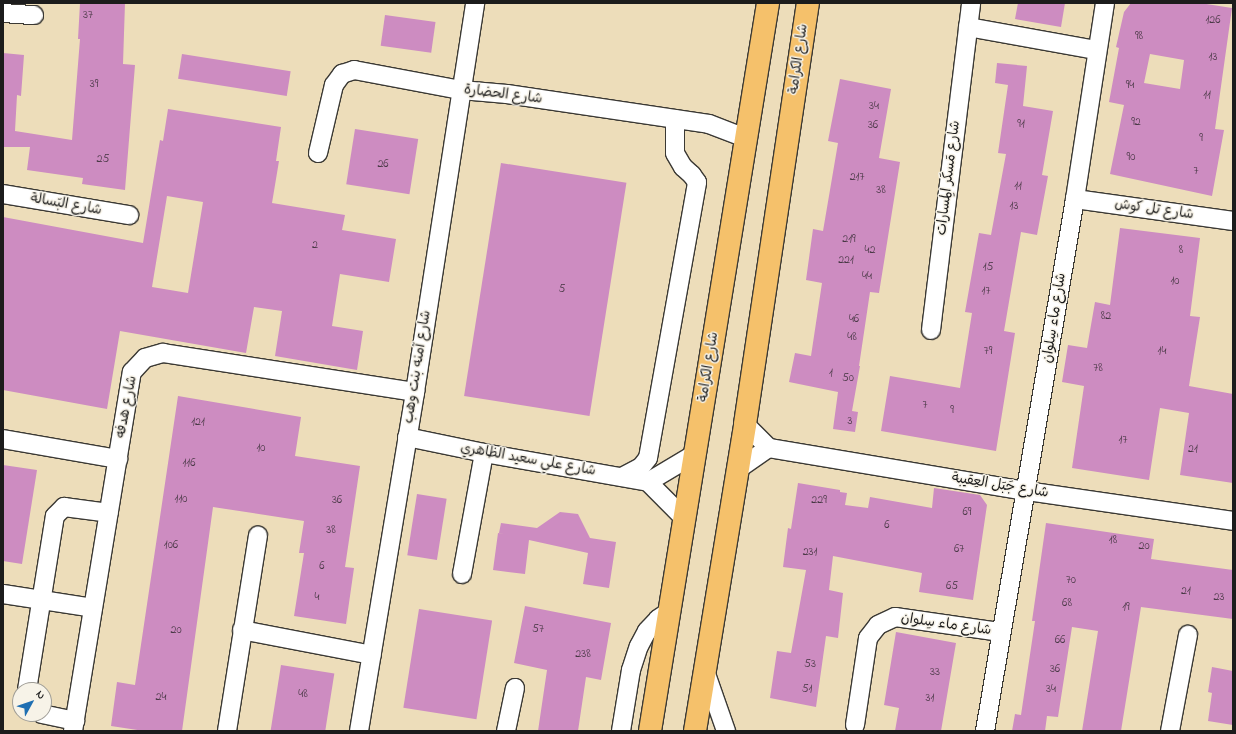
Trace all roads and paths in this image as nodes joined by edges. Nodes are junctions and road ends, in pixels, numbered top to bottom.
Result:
1 (475, 3) edge
2 (768, 3) edge
3 (808, 3) edge
4 (971, 3) edge
5 (1105, 3) edge
6 (3, 13) edge
7 (34, 15) dead end
8 (968, 27) junction
9 (1096, 50) junction
10 (461, 90) junction
11 (676, 119) junction
12 (746, 138) junction
13 (318, 153) dead end
14 (3, 194) edge
15 (1075, 199) junction
16 (130, 215) dead end
17 (1233, 221) edge
18 (931, 330) dead end
19 (415, 392) junction
20 (745, 424) junction
21 (407, 437) junction
22 (3, 439) edge
23 (768, 448) junction
24 (484, 453) junction
25 (695, 454) junction
26 (118, 458) junction
27 (737, 470) junction
28 (622, 477) junction
29 (648, 482) junction
30 (1026, 491) junction
31 (109, 513) junction
32 (685, 519) junction
33 (1233, 521) edge
34 (258, 535) dead end
35 (462, 574) dead end
36 (3, 594) edge
37 (42, 600) junction
38 (93, 608) junction
39 (670, 611) junction
40 (242, 630) junction
41 (1001, 632) junction
42 (1188, 635) dead end
43 (372, 655) junction
44 (705, 671) junction
45 (28, 682) edge
46 (515, 688) dead end
47 (52, 718) edge
48 (855, 725) dead end
49 (74, 726) edge
50 (227, 731) edge
51 (359, 731) edge
52 (506, 731) edge
53 (621, 731) edge
54 (650, 731) edge
55 (695, 731) edge
56 (726, 731) edge
57 (985, 731) edge
58 (1170, 731) edge

1 - 10 street, شارع آمنه بنت وهب
2 - 12 main road, شارع الكرامة
3 - 20 main road, شارع الكرامة
4 - 8 street, شارع مَسكَر المِسارات
5 - 9 street, شارع ماء سِلوان
6 - 7 street
8 - 9 street
8 - 18 street, شارع مَسكَر المِسارات
9 - 15 street, شارع ماء سِلوان
10 - 11 street, شارع الحضارة
10 - 13 street, شارع الحضارة
10 - 19 street, شارع آمنه بنت وهب
11 - 12 street, شارع الحضارة
11 - 28 street
12 - 25 main road, شارع الكرامة
14 - 16 street, شارع البَسالة
15 - 17 street, شارع تل كوش
15 - 30 street, شارع ماء سِلوان
19 - 21 street, شارع آمنه بنت وهب
19 - 26 street, شارع هدفه
20 - 23 street
20 - 27 main road, شارع الكرامة
21 - 24 street, شارع علي سعيد الظاهري
21 - 43 street, شارع آمنه بنت وهب
22 - 26 street
23 - 27 street
23 - 30 street, شارع جَبَل العِقيبة
24 - 28 street, شارع علي سعيد الظاهري
24 - 35 street
25 - 29 street
25 - 32 main road, شارع الكرامة
26 - 31 street, شارع هدفه
27 - 44 main road, شارع الكرامة
28 - 29 street, شارع علي سعيد الظاهري
29 - 32 street
30 - 33 street, شارع جَبَل العِقيبة
30 - 41 street, شارع ماء سِلوان
31 - 37 street
31 - 38 street, شارع هدفه
32 - 39 main road, شارع الكرامة
34 - 40 street
36 - 37 street
37 - 38 street
37 - 45 street
38 - 49 street, شارع هدفه
39 - 53 street
39 - 54 main road, شارع الكرامة
40 - 43 street
40 - 50 street
41 - 48 street, شارع ماء سِلوان
41 - 57 street, شارع ماء سِلوان
42 - 58 street
43 - 51 street, شارع آمنه بنت وهب
44 - 55 main road, شارع الكرامة
44 - 56 street
46 - 52 street
47 - 49 street

